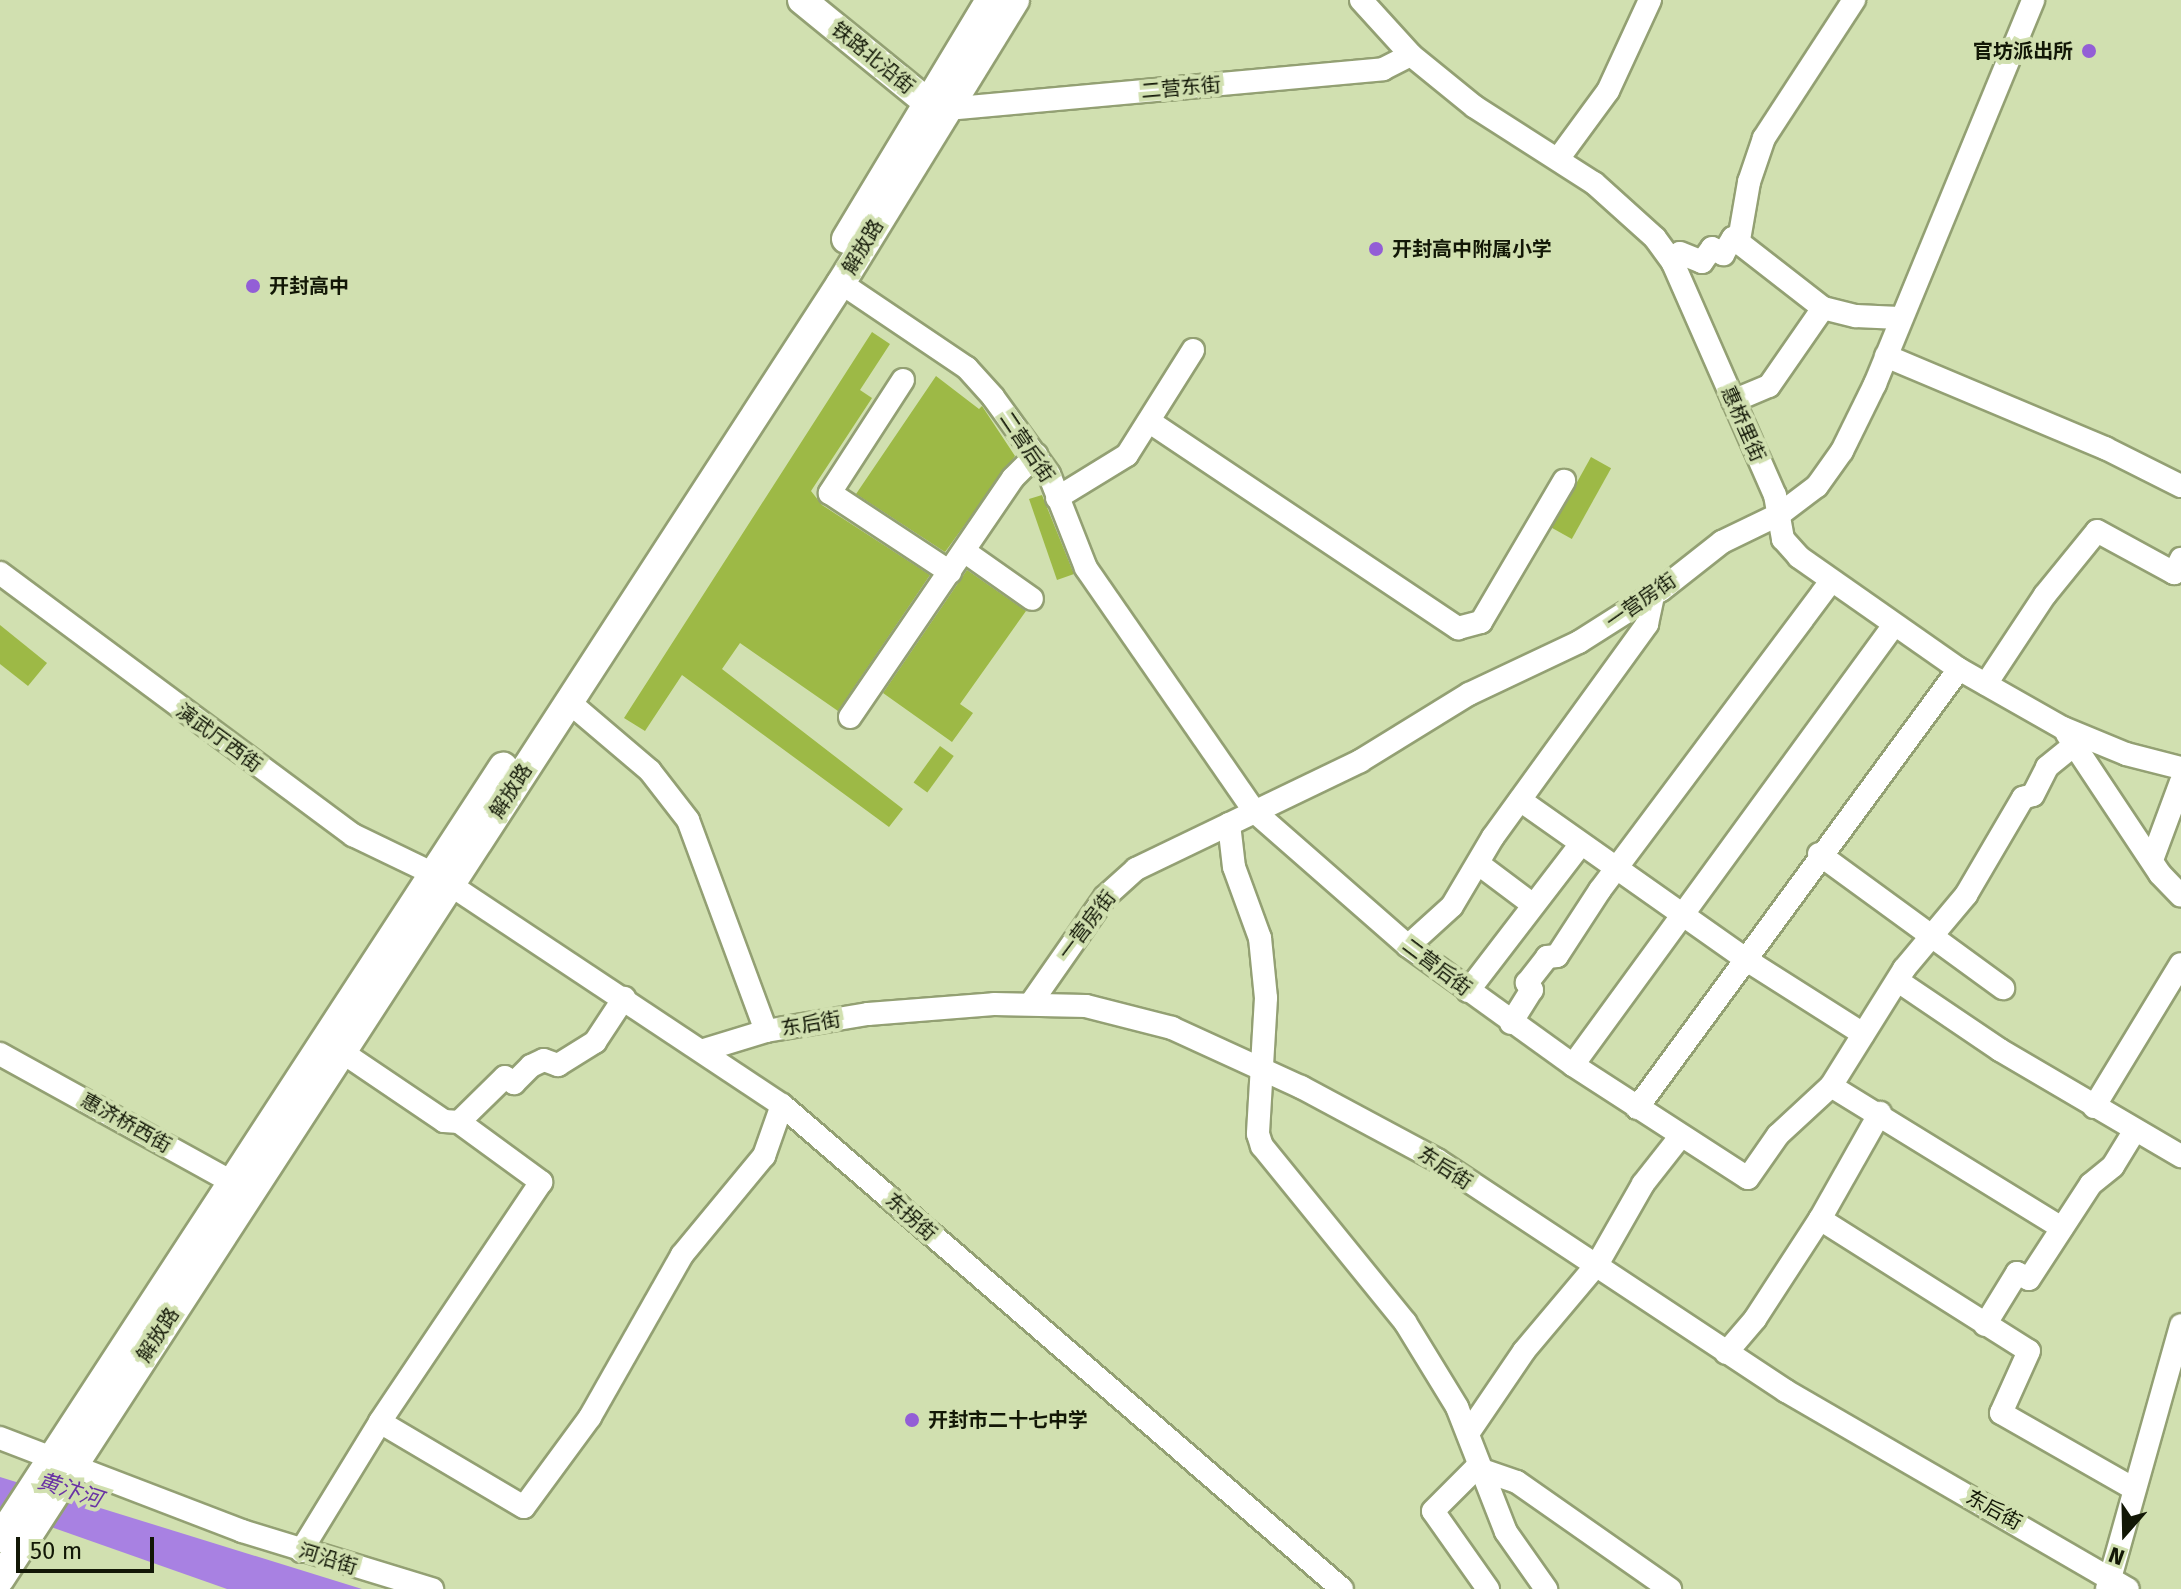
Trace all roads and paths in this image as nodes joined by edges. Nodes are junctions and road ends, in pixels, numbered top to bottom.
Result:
1 (802, 0) edge
2 (990, 0) edge
3 (1015, 0) edge
4 (1361, 0) edge
5 (1650, 0) edge
6 (1854, 0) edge
7 (2033, 0) edge
8 (1411, 55) junction
9 (936, 105) junction
10 (1558, 159) junction
11 (1739, 240) junction
12 (1673, 263) junction
13 (841, 283) junction
14 (1823, 308) junction
15 (1899, 318) junction
16 (1193, 350) dead end
17 (1886, 356) junction
18 (903, 380) dead end
19 (1733, 401) junction
20 (1150, 422) junction
21 (1036, 455) junction
22 (1564, 481) dead end
23 (2181, 486) edge
24 (1057, 498) junction
25 (1780, 514) junction
26 (964, 551) junction
27 (2181, 559) edge
28 (950, 572) junction
29 (0, 573) edge
30 (1830, 582) junction
31 (1653, 595) junction
32 (1032, 599) dead end
33 (1894, 625) junction
34 (1959, 669) junction
35 (1986, 684) junction
36 (569, 702) junction
37 (850, 717) dead end
38 (2068, 737) junction
39 (2181, 768) edge
40 (2181, 782) edge
41 (1520, 800) junction
42 (1255, 812) junction
43 (1229, 824) junction
44 (1581, 844) junction
45 (1819, 854) junction
46 (2152, 860) junction
47 (1480, 865) junction
48 (1618, 871) junction
49 (442, 879) junction
50 (2181, 896) edge
51 (1532, 904) junction
52 (1681, 915) junction
53 (1932, 936) junction
54 (1408, 946) junction
55 (1745, 959) junction
56 (2181, 964) edge
57 (1898, 981) junction
58 (2003, 988) dead end
59 (1468, 991) junction
60 (624, 998) junction
61 (1031, 1003) junction
62 (1511, 1023) junction
63 (766, 1031) junction
64 (1863, 1034) junction
65 (704, 1050) junction
66 (342, 1052) junction
67 (0, 1054) edge
68 (1573, 1065) junction
69 (1262, 1068) junction
70 (1831, 1086) junction
71 (782, 1105) junction
72 (2094, 1107) junction
73 (1637, 1108) junction
74 (1880, 1113) junction
75 (459, 1122) junction
76 (2135, 1130) junction
77 (1680, 1137) junction
78 (2181, 1156) edge
79 (242, 1187) junction
80 (1820, 1219) junction
81 (2062, 1228) junction
82 (1598, 1263) junction
83 (1985, 1325) junction
84 (2181, 1325) edge
85 (1726, 1353) junction
86 (380, 1422) junction
87 (1469, 1432) junction
88 (0, 1438) edge
89 (1476, 1468) junction
90 (57, 1469) junction
91 (2134, 1489) junction
92 (9, 1542) edge
93 (301, 1551) junction
94 (0, 1579) edge
95 (2115, 1585) edge
96 (432, 1589) edge
97 (1342, 1589) edge
98 (1488, 1589) edge
99 (1546, 1589) edge
100 (1670, 1589) edge

1 - 9 main road, 铁路北沿街
2 - 9 main road, 解放路
3 - 9 main road, 解放路
4 - 8 street, 惠桥里街
5 - 10 street
6 - 11 street
7 - 15 street, 一营房街
8 - 9 street, 二营东街
8 - 10 street, 惠桥里街
9 - 13 main road, 解放路
9 - 49 main road, 解放路
10 - 12 street, 惠桥里街
11 - 12 street
11 - 14 street
12 - 19 street, 惠桥里街
13 - 21 street, 二营后街
13 - 36 main road, 解放路
14 - 15 street
14 - 19 street
15 - 17 street, 一营房街
16 - 20 street
17 - 23 street
17 - 25 street, 一营房街
18 - 28 street
19 - 25 street, 惠桥里街
20 - 22 street
20 - 24 street
21 - 24 street, 二营后街
21 - 26 street
24 - 42 street, 二营后街
25 - 30 street, 惠桥里街
25 - 31 street, 一营房街
26 - 28 street
26 - 32 street
27 - 35 street
28 - 37 street
29 - 49 street, 演武厅西街
30 - 33 street, 惠桥里街
30 - 48 street
31 - 41 street
31 - 42 street, 一营房街
33 - 34 street, 惠桥里街
33 - 52 street
34 - 35 street, 惠桥里街
34 - 45 street
35 - 38 street, 惠桥里街
36 - 49 main road, 解放路
36 - 63 street
38 - 39 street, 惠桥里街
38 - 46 street
38 - 53 street, 二营后街
40 - 46 street
41 - 44 street
41 - 47 street
42 - 43 street, 一营房街
42 - 54 street, 二营后街
43 - 61 street, 一营房街
43 - 69 street
44 - 48 street
44 - 51 street
45 - 53 street
45 - 55 street
46 - 50 street
47 - 51 street
47 - 54 street
48 - 52 street
48 - 62 street
49 - 60 street, 东拐街
49 - 66 main road, 解放路
49 - 79 main road, 解放路
51 - 59 street
52 - 55 street
52 - 68 street
53 - 57 street, 二营后街
53 - 58 street
54 - 59 street, 二营后街
55 - 64 street
55 - 73 street
56 - 72 street
57 - 64 street, 二营后街
57 - 72 street
59 - 62 street, 二营后街
60 - 65 street, 东拐街
60 - 75 street
61 - 63 street, 东后街
61 - 69 street, 东后街
62 - 68 street, 二营后街
63 - 65 street, 东后街
64 - 70 street, 二营后街
65 - 71 street, 东拐街
66 - 75 street
66 - 79 main road, 解放路
67 - 79 street, 惠济桥西街
68 - 73 street, 二营后街
69 - 82 street, 东后街
69 - 87 street
70 - 74 street
70 - 77 street, 二营后街
71 - 86 street
71 - 97 street, 东拐街
72 - 76 street
73 - 77 street, 二营后街
74 - 80 street
74 - 81 street
75 - 86 street
76 - 78 street
76 - 81 street
77 - 82 street
79 - 90 main road, 解放路
80 - 83 street
80 - 85 street
81 - 83 street
82 - 85 street, 东后街
82 - 87 street
83 - 91 street
84 - 91 street
85 - 95 street, 东后街
86 - 93 street
87 - 89 street
88 - 90 street, 河沿街
89 - 98 street
89 - 99 street
89 - 100 street
90 - 92 main road, 解放路
90 - 93 street, 河沿街
91 - 95 street
92 - 94 main road, 解放路
93 - 96 street, 河沿街

